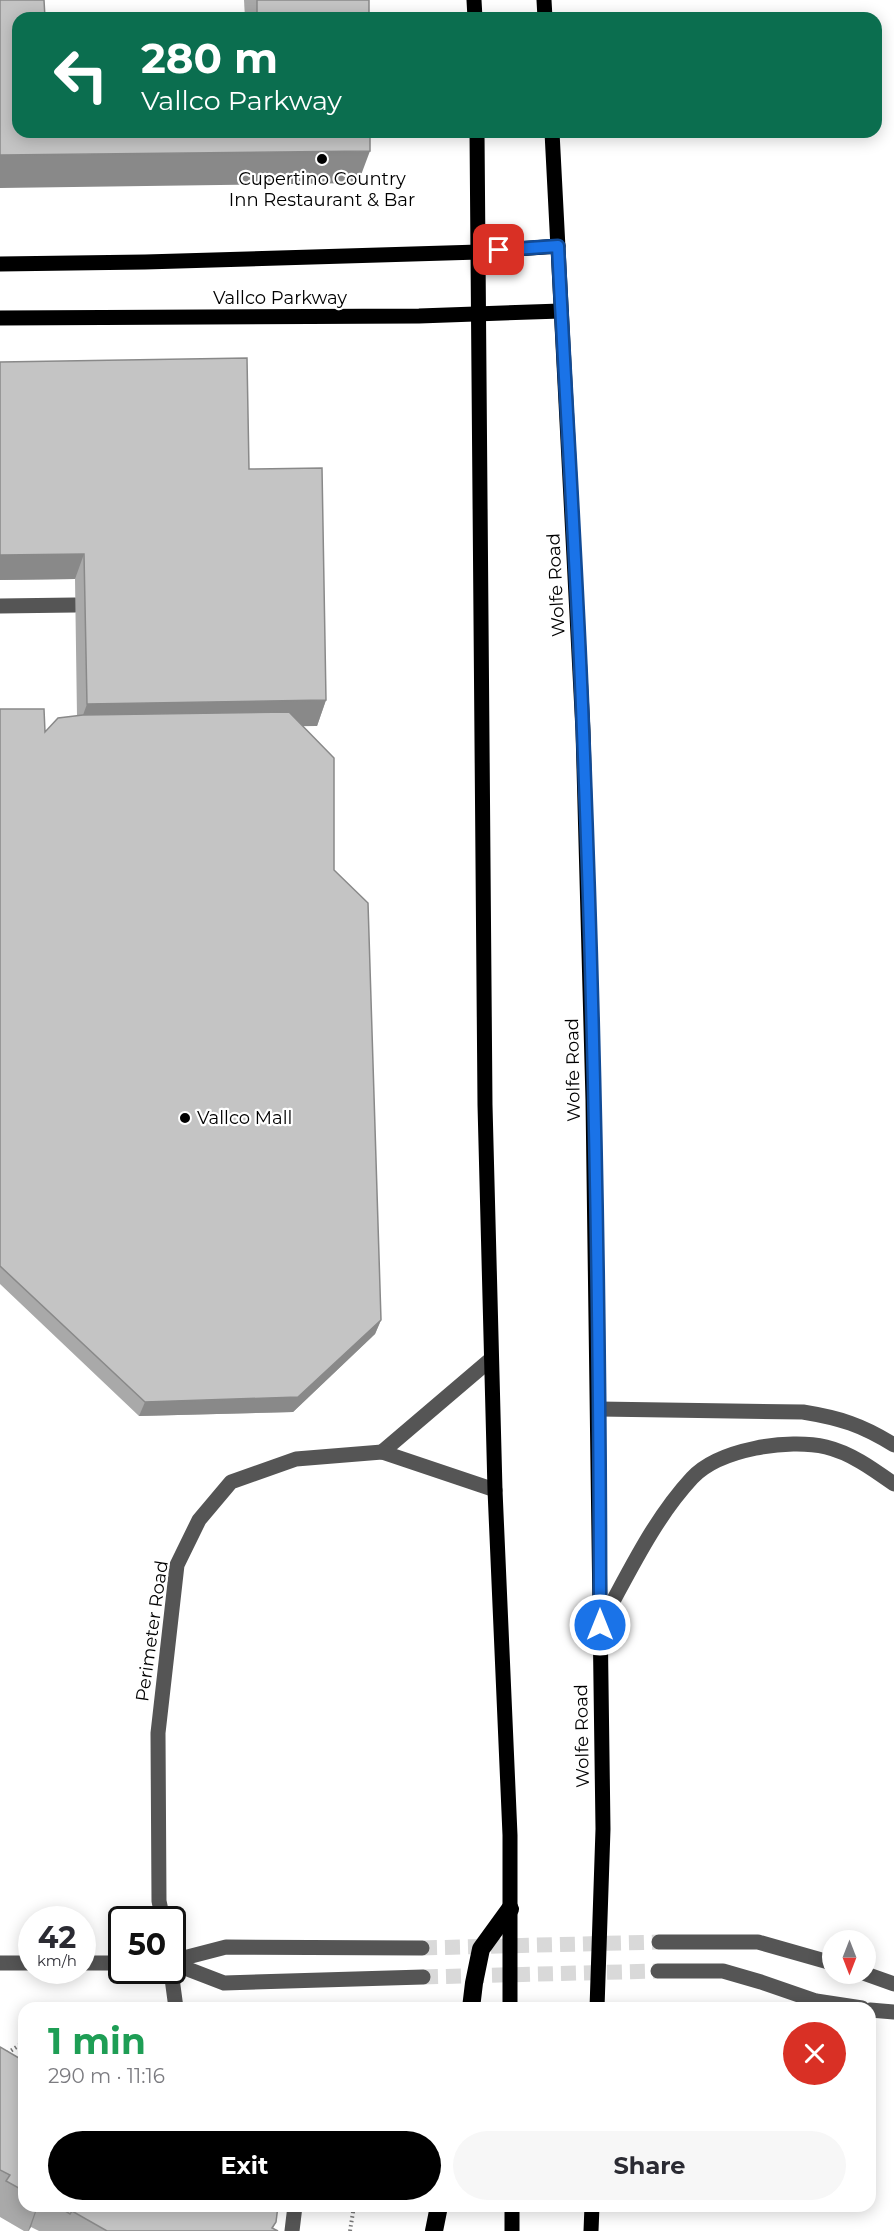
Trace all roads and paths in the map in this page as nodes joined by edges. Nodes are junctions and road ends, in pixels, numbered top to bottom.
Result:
1 (477, 138) edge
2 (552, 138) edge
3 (558, 246) junction
4 (479, 252) junction
5 (0, 264) edge
6 (561, 311) junction
7 (479, 315) junction
8 (0, 318) edge
9 (75, 605) dead end
10 (0, 606) edge
11 (490, 1360) junction
12 (599, 1409) junction
13 (894, 1445) edge
14 (382, 1452) junction
15 (894, 1484) edge
16 (495, 1490) junction
17 (600, 1625) junction
18 (160, 1906) edge
19 (510, 1909) junction
20 (659, 1942) tunnel mouth
21 (422, 1948) tunnel mouth
22 (186, 1958) edge
23 (822, 1960) edge
24 (0, 1963) edge
25 (18, 1963) edge
26 (186, 1968) edge
27 (658, 1971) tunnel mouth
28 (423, 1977) tunnel mouth
29 (876, 1978) edge
30 (173, 1984) edge
31 (894, 1984) edge
32 (175, 2002) edge
33 (472, 2002) edge
34 (510, 2002) edge
35 (597, 2002) edge
36 (823, 2002) edge
37 (876, 2010) edge
38 (894, 2012) edge
39 (18, 2046) edge
40 (0, 2058) edge
41 (294, 2212) edge
42 (353, 2212) edge
43 (438, 2212) edge
44 (512, 2212) edge
45 (592, 2212) edge
46 (292, 2231) edge
47 (350, 2231) edge
48 (434, 2231) edge
49 (512, 2231) edge
50 (591, 2231) edge

1 - 4 main road
2 - 3 main road, Wolfe Road
3 - 4 main road
3 - 6 main road, Wolfe Road
4 - 5 main road
4 - 7 main road
6 - 7 main road, Vallco Parkway
6 - 12 main road, Wolfe Road
7 - 8 main road, Vallco Parkway
7 - 11 main road
9 - 10 lane
11 - 14 lane
11 - 16 main road
12 - 13 lane
12 - 17 main road, Wolfe Road
14 - 16 lane, Perimeter Road
14 - 18 lane, Perimeter Road
15 - 17 lane
16 - 19 main road
17 - 35 main road, Wolfe Road
19 - 33 highway
19 - 34 main road
20 - 23 lane
21 - 22 lane
24 - 25 lane
26 - 28 lane
27 - 36 lane
29 - 31 lane
30 - 32 lane
37 - 38 lane
39 - 40 path
41 - 46 lane
42 - 47 path
43 - 48 highway
44 - 49 main road
45 - 50 main road

